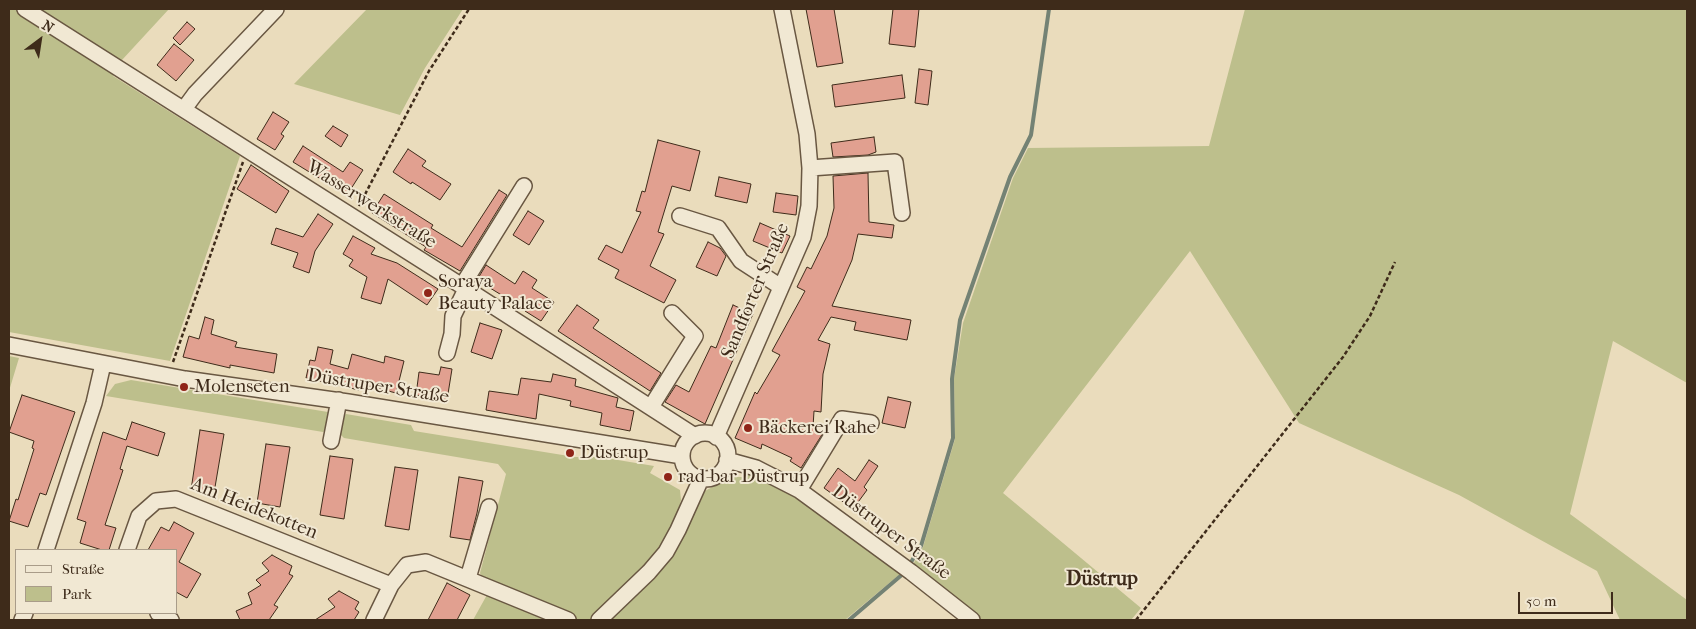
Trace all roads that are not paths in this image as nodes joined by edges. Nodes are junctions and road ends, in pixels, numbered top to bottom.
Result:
1 (25, 9) edge
2 (276, 9) edge
3 (782, 9) edge
4 (184, 109) junction
5 (810, 168) junction
6 (524, 186) dead end
7 (902, 213) dead end
8 (680, 216) dead end
9 (464, 287) junction
10 (781, 287) junction
11 (672, 313) dead end
12 (9, 345) edge
13 (447, 353) dead end
14 (103, 364) junction
15 (339, 400) junction
16 (651, 407) junction
17 (871, 423) dead end
18 (695, 436) junction
19 (716, 437) junction
20 (331, 441) dead end
21 (682, 456) junction
22 (727, 460) junction
23 (700, 479) junction
24 (799, 490) junction
25 (489, 508) dead end
26 (46, 549) edge
27 (127, 549) edge
28 (468, 578) junction
29 (391, 586) junction
30 (160, 614) edge
31 (171, 620) edge
32 (374, 620) edge
33 (568, 620) edge
34 (599, 620) edge
35 (972, 620) edge

1 - 4 street, Wasserwerkstraße
2 - 4 street
3 - 5 street, Sandforter Straße
4 - 9 street, Wasserwerkstraße
5 - 7 street
5 - 10 street, Sandforter Straße
6 - 9 street
8 - 10 street
9 - 13 street
9 - 16 street, Wasserwerkstraße
10 - 19 street, Sandforter Straße
11 - 16 street
12 - 14 street, Düstruper Straße
14 - 15 street, Düstruper Straße
14 - 26 street
15 - 20 street
15 - 21 street, Düstruper Straße
16 - 18 street, Wasserwerkstraße
17 - 24 street
18 - 19 street
18 - 21 street
19 - 22 street
21 - 23 street
22 - 23 street
22 - 24 street, Düstruper Straße
23 - 34 street
24 - 35 street, Düstruper Straße
25 - 28 street
27 - 29 street, Am Heidekotten
28 - 29 street
28 - 33 street
29 - 32 street
30 - 31 street

